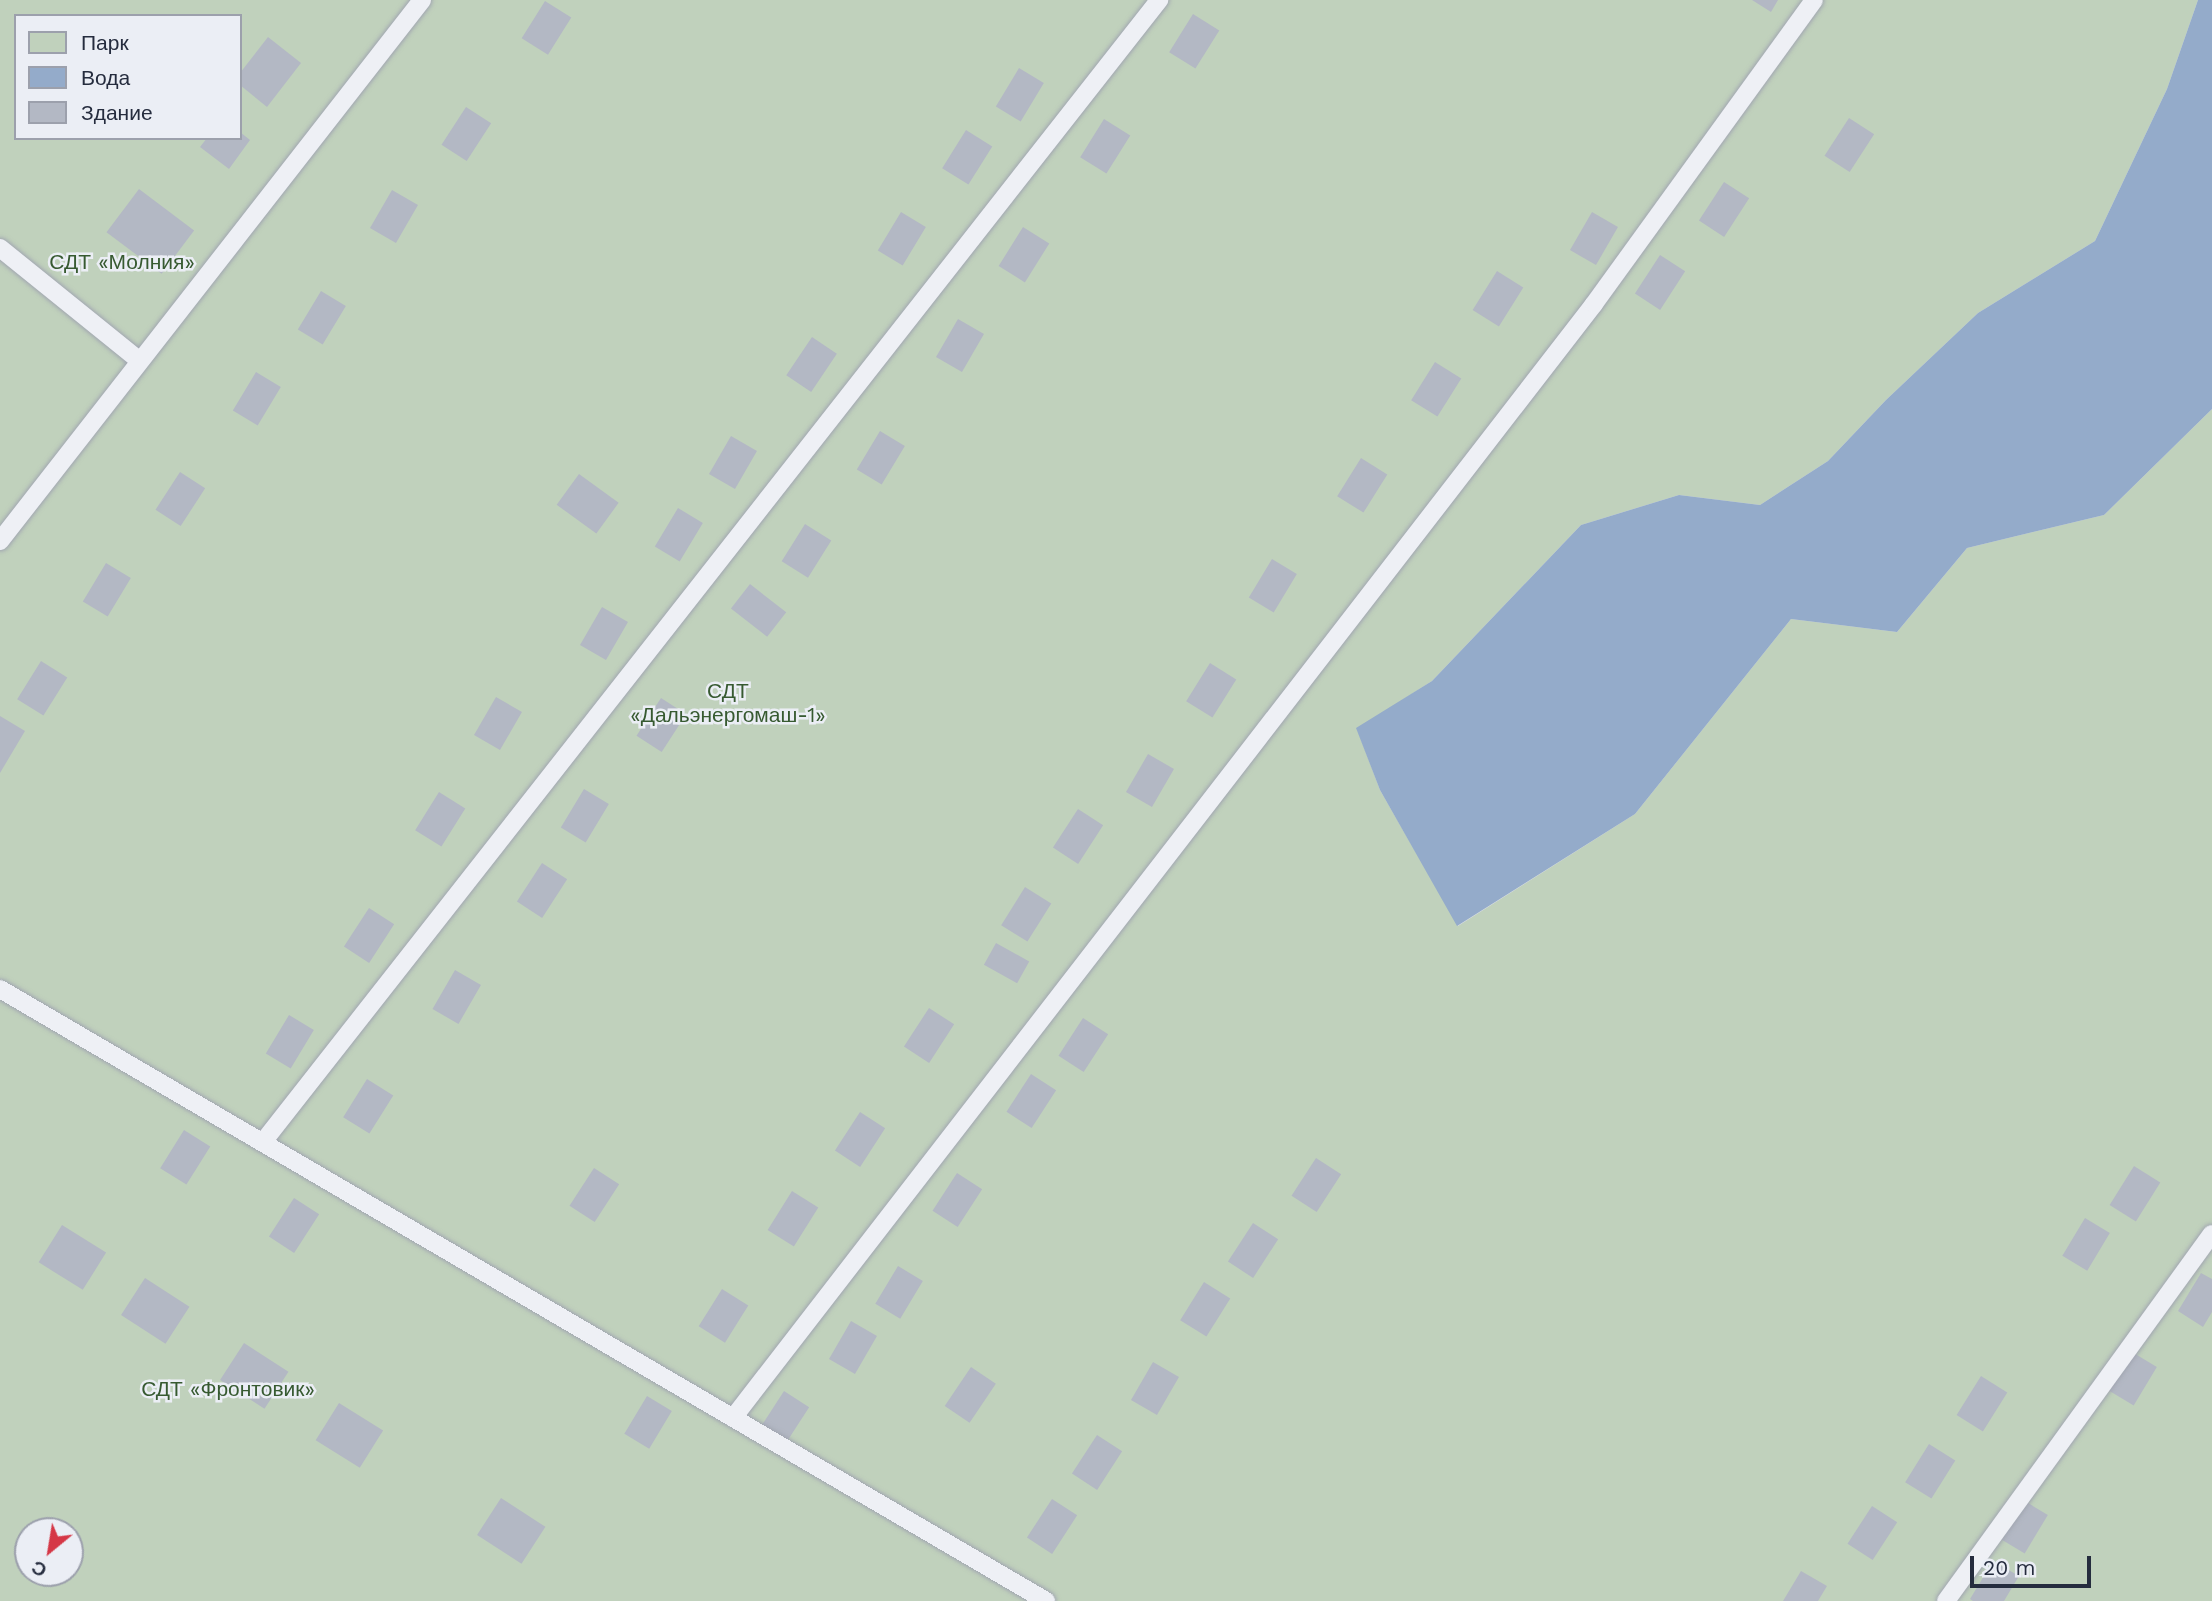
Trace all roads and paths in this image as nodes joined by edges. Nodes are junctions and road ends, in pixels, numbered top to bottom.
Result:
1 (422, 0) edge
2 (1158, 0) edge
3 (1814, 0) edge
4 (0, 248) edge
5 (139, 360) junction
6 (0, 541) edge
7 (0, 989) edge
8 (263, 1142) junction
9 (2212, 1234) edge
10 (733, 1418) junction
11 (1046, 1601) edge
12 (1946, 1601) edge

1 - 5 lane
2 - 8 lane
3 - 10 lane
4 - 5 lane
5 - 6 lane
7 - 8 lane
8 - 10 lane
9 - 12 lane
10 - 11 lane

